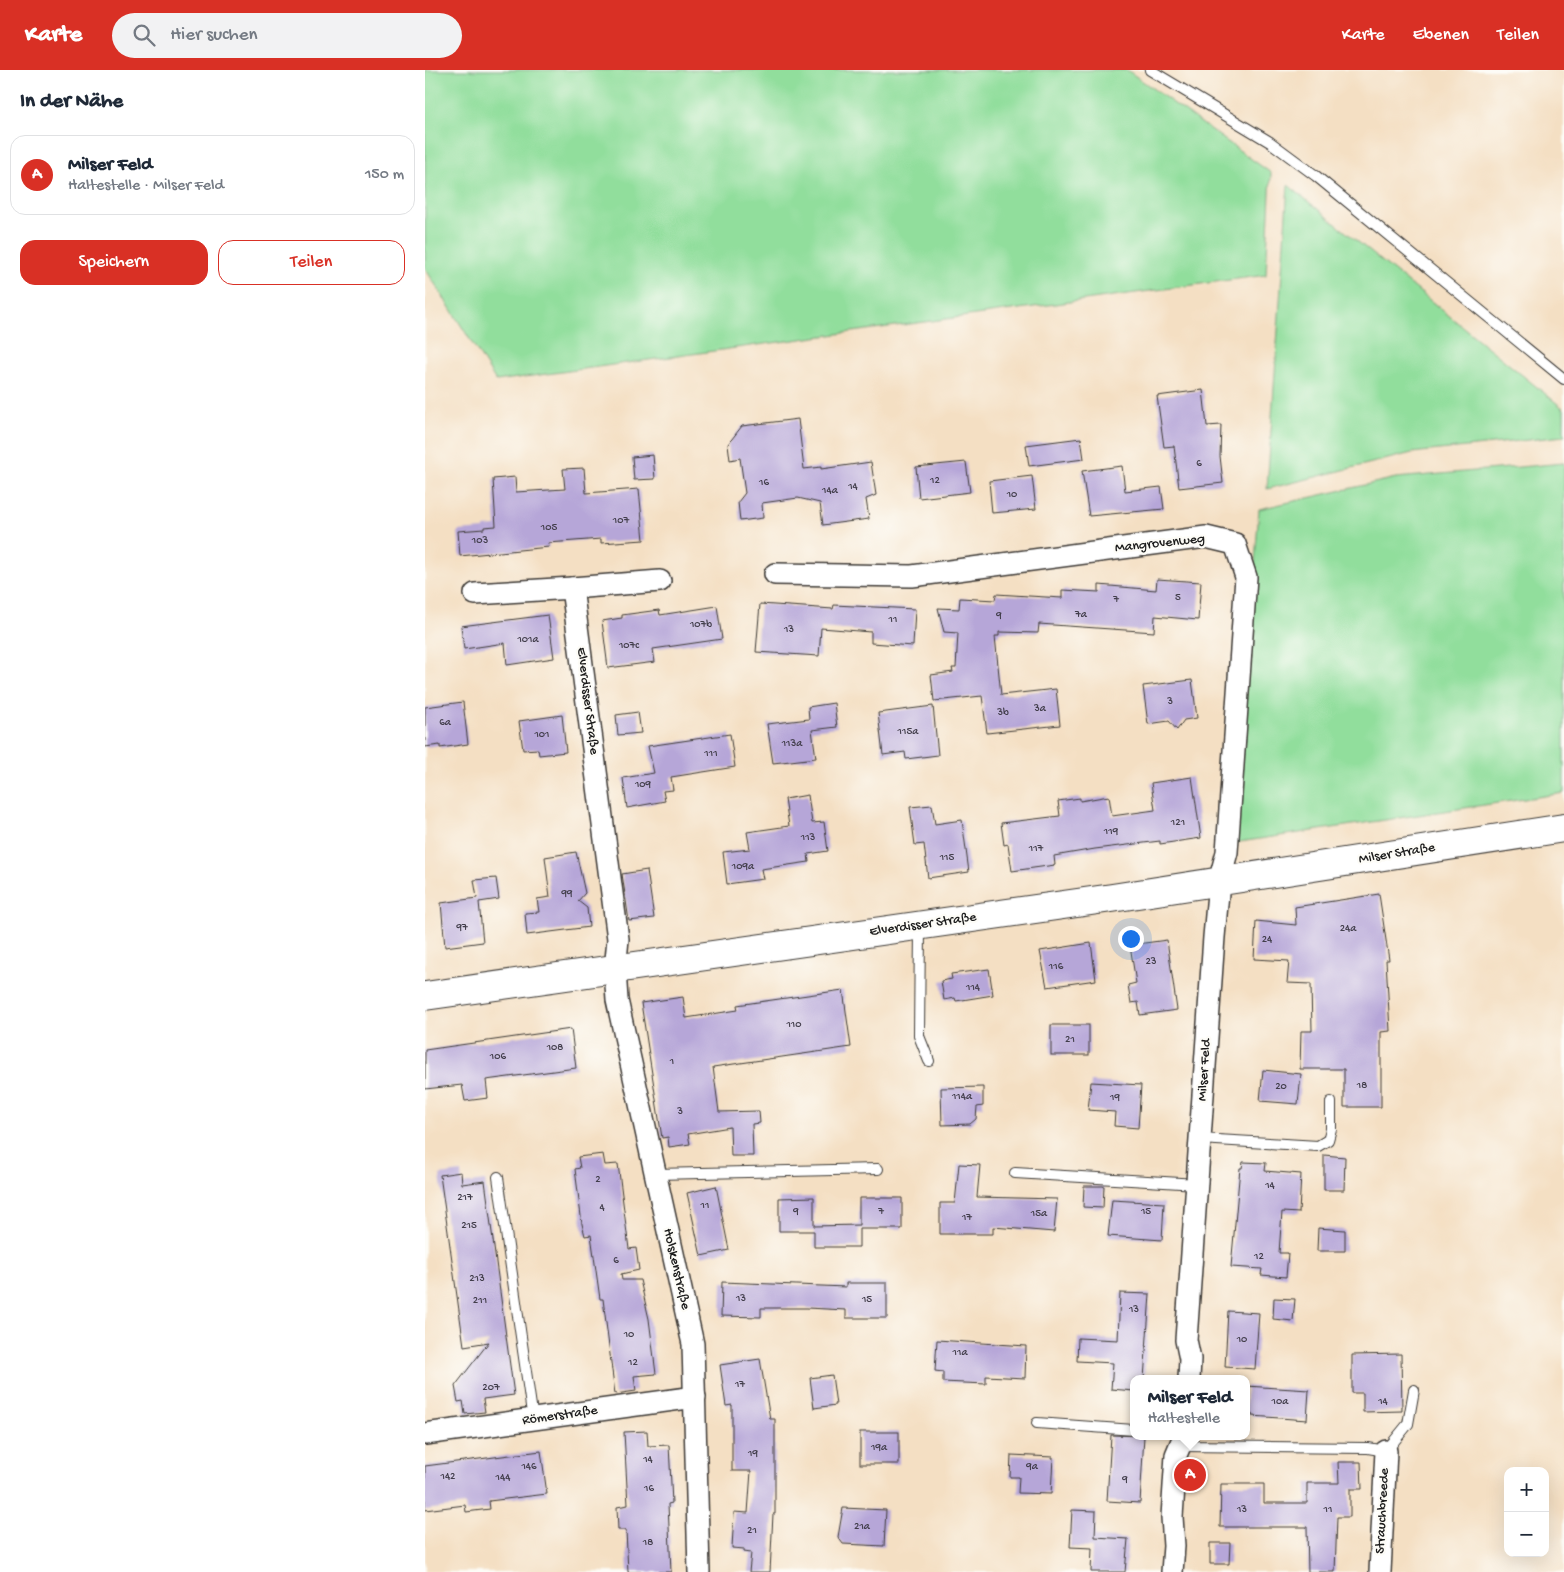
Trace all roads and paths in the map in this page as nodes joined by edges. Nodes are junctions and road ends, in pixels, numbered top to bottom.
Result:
1 (1150, 70) edge
2 (1564, 379) edge
3 (775, 574) dead end
4 (660, 581) dead end
5 (572, 588) junction
6 (475, 594) dead end
7 (1564, 828) edge
8 (1225, 881) junction
9 (920, 926) junction
10 (615, 970) junction
11 (425, 996) edge
12 (929, 1061) dead end
13 (1331, 1102) dead end
14 (1200, 1139) junction
15 (878, 1169) dead end
16 (1015, 1173) dead end
17 (655, 1174) junction
18 (498, 1177) dead end
19 (1197, 1184) junction
20 (1189, 1375) edge
21 (1414, 1390) dead end
22 (695, 1397) junction
23 (533, 1420) junction
24 (1037, 1423) dead end
25 (1130, 1430) edge
26 (425, 1434) edge
27 (1182, 1441) edge
28 (1386, 1451) junction
29 (699, 1572) edge
30 (1172, 1572) edge
31 (1379, 1572) edge

1 - 2 lane
3 - 8 street, Mangrovenweg
4 - 5 street
5 - 6 street
5 - 10 street, Elverdisser Straße
7 - 8 street, Milser Straße
8 - 9 street, Elverdisser Straße
8 - 14 street, Milser Feld
9 - 10 street, Elverdisser Straße
9 - 12 lane
10 - 11 street, Elverdisser Straße
10 - 17 street, Holskenstraße
13 - 14 lane
14 - 19 street, Milser Feld
15 - 17 lane
16 - 19 lane
17 - 22 street, Holskenstraße
18 - 23 lane
19 - 20 street, Milser Feld
21 - 28 lane
22 - 23 street, Römerstraße
22 - 29 street, Holskenstraße
23 - 26 street, Römerstraße
24 - 25 lane
27 - 28 lane
27 - 30 street
28 - 31 street, Strauchbreede

